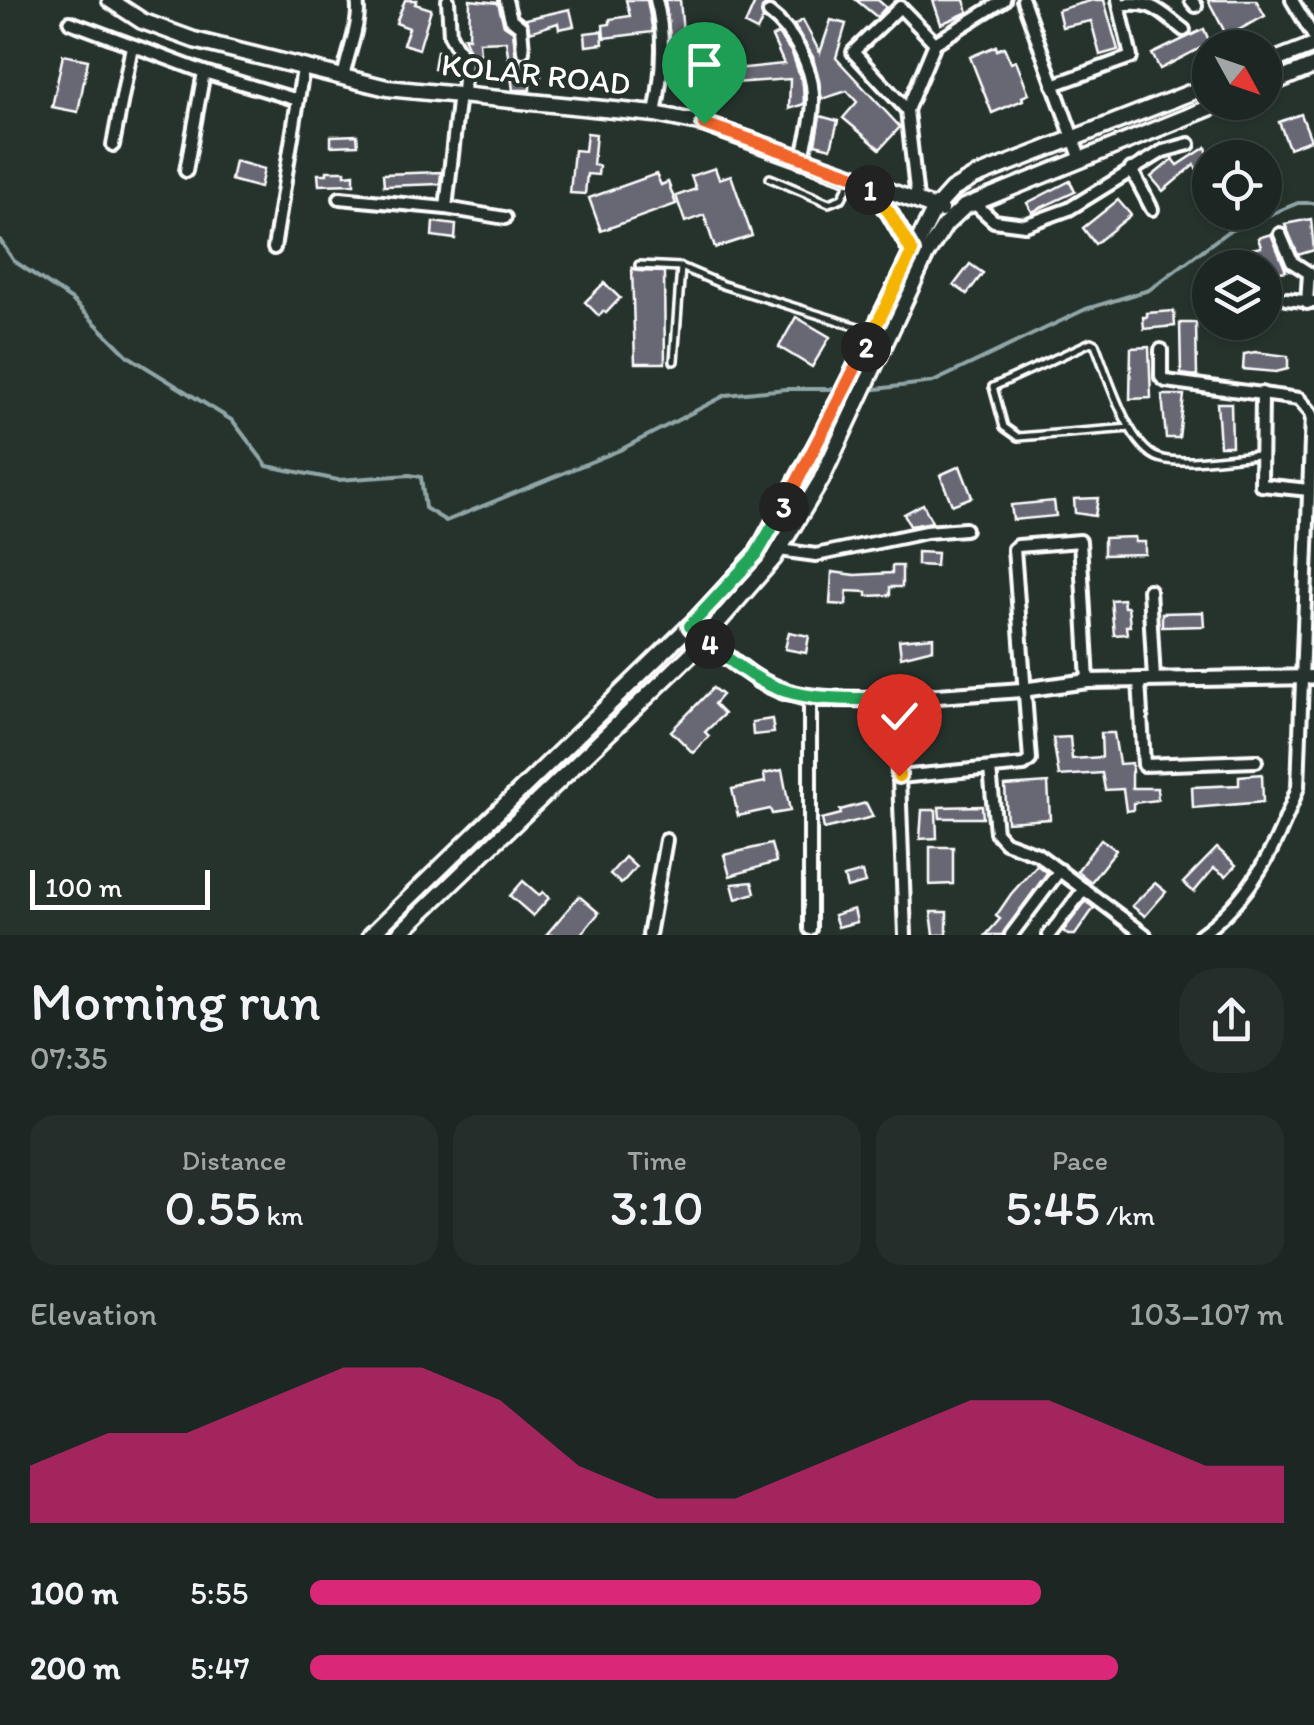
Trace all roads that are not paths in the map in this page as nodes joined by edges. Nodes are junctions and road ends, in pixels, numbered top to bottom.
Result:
1 (110, 0) edge
2 (357, 0) edge
3 (448, 0) edge
4 (506, 0) edge
5 (656, 0) edge
6 (1004, 0) edge
7 (1024, 0) edge
8 (1292, 0) edge
9 (1119, 2) edge
10 (769, 13) dead end
11 (70, 22) dead end
12 (1184, 30) dead end
13 (1314, 38) edge
14 (935, 43) junction
15 (1314, 45) edge
16 (132, 46) junction
17 (524, 51) dead end
18 (1282, 57) edge
19 (1314, 66) edge
20 (303, 69) junction
21 (204, 72) junction
22 (343, 78) junction
23 (1282, 79) edge
24 (1053, 85) junction
25 (1192, 92) edge
26 (461, 94) junction
27 (298, 100) junction
28 (907, 110) junction
29 (655, 114) junction
30 (1192, 115) edge
31 (1072, 139) junction
32 (1189, 144) dead end
33 (113, 145) dead end
34 (803, 157) junction
35 (1081, 160) junction
36 (1131, 170) junction
37 (186, 171) dead end
38 (855, 176) junction
39 (770, 178) dead end
40 (340, 198) dead end
41 (916, 199) junction
42 (975, 204) junction
43 (936, 207) junction
44 (446, 208) junction
45 (1152, 209) dead end
46 (954, 216) junction
47 (505, 218) dead end
48 (1280, 234) dead end
49 (274, 248) dead end
50 (912, 252) junction
51 (639, 265) dead end
52 (681, 267) junction
53 (1286, 298) dead end
54 (1311, 302) edge
55 (874, 332) junction
56 (1162, 350) dead end
57 (674, 361) dead end
58 (1262, 392) junction
59 (1130, 428) junction
60 (1262, 455) junction
61 (1310, 490) junction
62 (965, 529) dead end
63 (779, 550) junction
64 (1310, 562) edge
65 (1150, 590) dead end
66 (690, 626) junction
67 (705, 640) junction
68 (1309, 677) edge
69 (1146, 680) junction
70 (1088, 682) junction
71 (1022, 690) junction
72 (810, 699) junction
73 (896, 699) junction
74 (1256, 762) dead end
75 (990, 769) junction
76 (899, 776) junction
77 (666, 840) dead end
78 (1060, 870) junction
79 (1084, 888) junction
80 (810, 930) dead end
81 (372, 935) edge
82 (398, 935) edge
83 (649, 935) edge
84 (904, 935) edge
85 (1011, 935) edge
86 (1049, 935) edge
87 (1145, 935) edge
88 (1200, 935) edge

1 - 20 main road, KOLAR ROAD
2 - 22 street
3 - 26 street
4 - 17 street
5 - 29 street
6 - 14 street
7 - 24 street
8 - 13 street
9 - 12 street
9 - 24 street
10 - 34 street
11 - 16 street
14 - 28 street
14 - 28 street
15 - 18 main road
16 - 21 street
16 - 33 street
19 - 23 main road
20 - 22 main road, KOLAR ROAD
20 - 27 street
21 - 27 street
21 - 37 street
22 - 26 main road, KOLAR ROAD
24 - 31 street
25 - 31 main road
26 - 29 main road, KOLAR ROAD
26 - 44 street
27 - 49 street
28 - 41 street
29 - 34 main road, KOLAR ROAD
30 - 35 main road
31 - 35 street
31 - 43 main road
32 - 36 street
34 - 38 main road, KOLAR ROAD
35 - 42 main road
36 - 42 street
36 - 45 street
38 - 39 lane
38 - 41 main road, KOLAR ROAD
38 - 50 main road
40 - 44 street
41 - 43 main road, KOLAR ROAD
42 - 46 main road
43 - 46 main road, KOLAR ROAD
43 - 50 main road
44 - 47 street
46 - 63 main road
48 - 54 street
50 - 55 main road
51 - 52 lane
52 - 55 lane
52 - 57 lane
53 - 54 street
55 - 66 main road
56 - 58 street
58 - 60 street
58 - 61 street
59 - 59 lane
59 - 60 lane
60 - 61 street
61 - 64 street
62 - 63 street
63 - 67 main road
64 - 68 street
65 - 69 street
66 - 67 street
66 - 81 main road
67 - 72 street
67 - 82 main road
68 - 69 street
68 - 88 street
69 - 70 street
69 - 74 street
70 - 71 street
70 - 71 street
71 - 73 street
71 - 75 street
72 - 73 street
72 - 80 street
73 - 76 street
75 - 76 street
75 - 78 street
76 - 84 street
77 - 83 street
78 - 79 street
78 - 85 street
79 - 86 street
79 - 87 street

